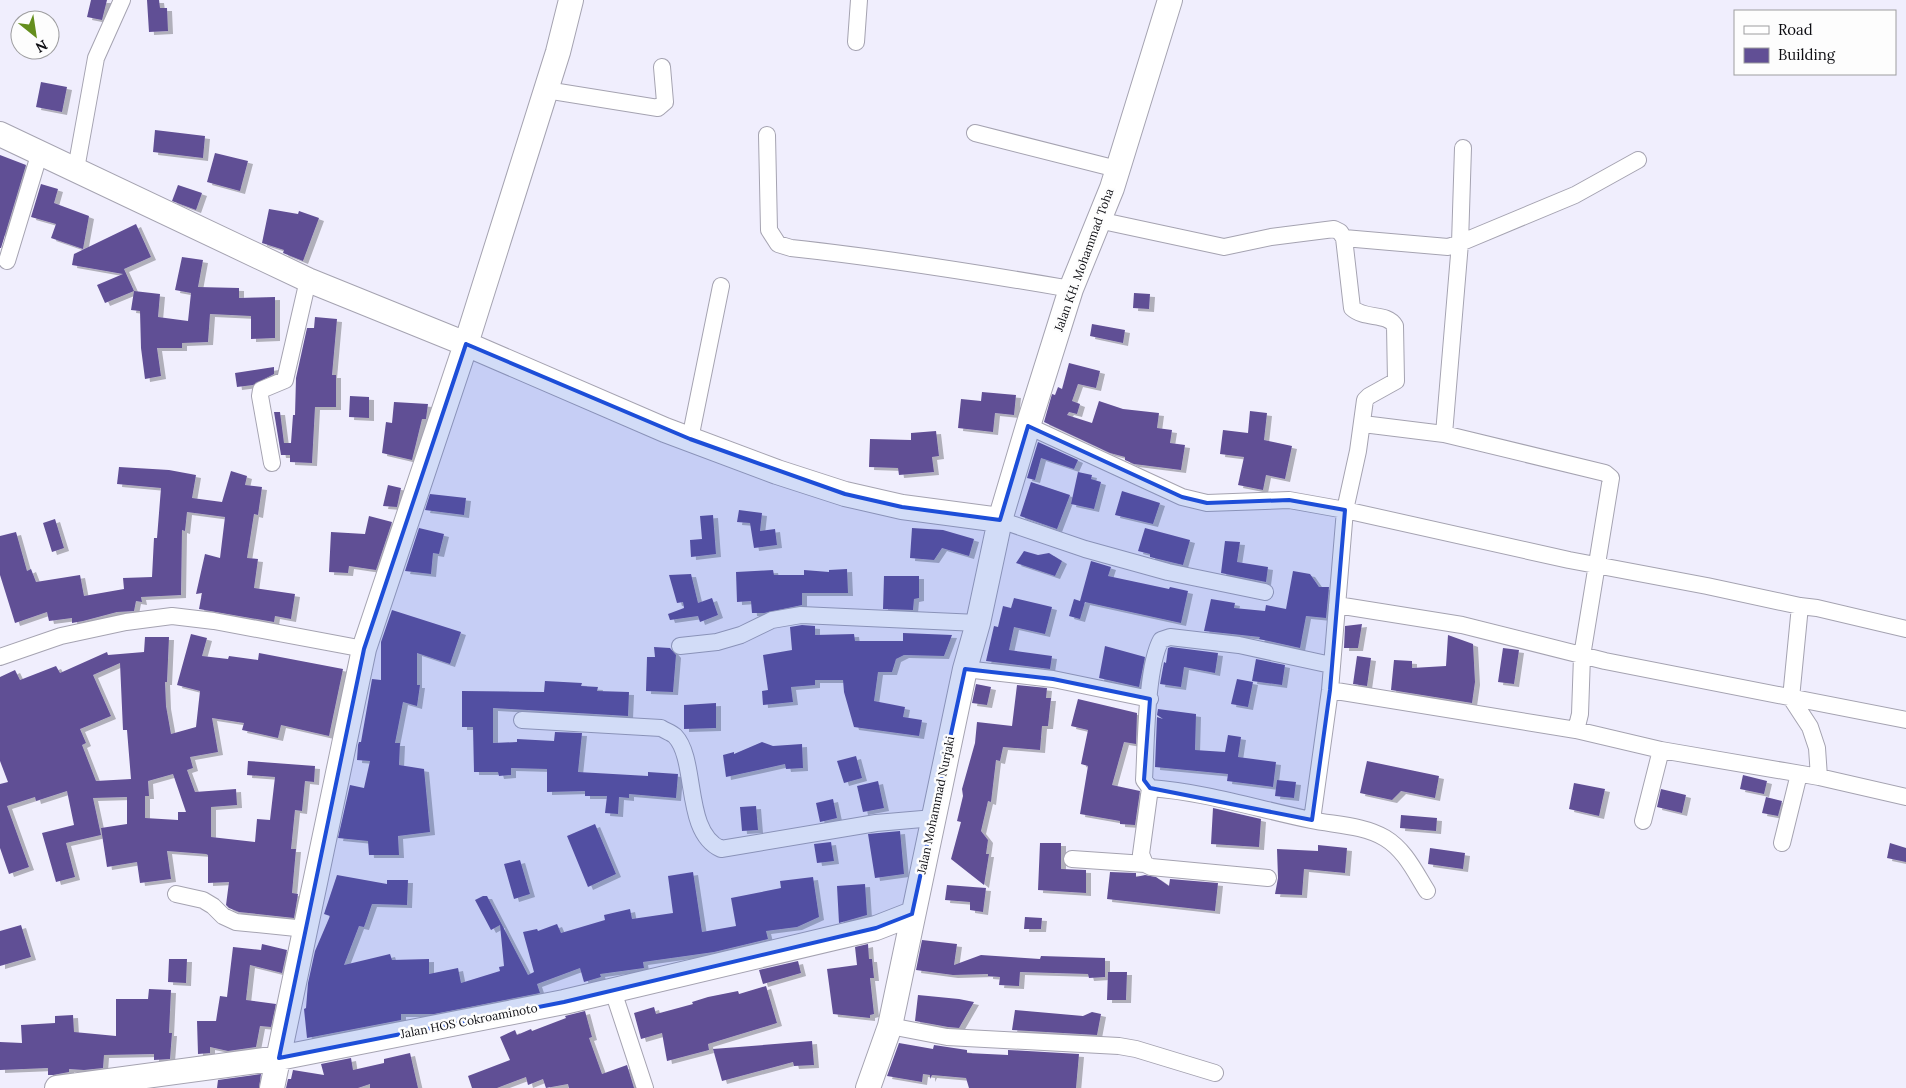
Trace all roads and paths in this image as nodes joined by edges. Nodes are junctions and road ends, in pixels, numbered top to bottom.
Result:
1 (122, 0) edge
2 (571, 0) edge
3 (860, 0) edge
4 (1170, 0) edge
5 (856, 42) dead end
6 (662, 67) dead end
7 (546, 90) junction
8 (0, 134) edge
9 (975, 134) dead end
10 (768, 135) dead end
11 (1462, 148) dead end
12 (40, 152) junction
13 (1638, 160) dead end
14 (76, 169) junction
15 (1117, 169) junction
16 (1098, 220) junction
17 (1344, 238) junction
18 (1455, 245) junction
19 (7, 261) dead end
20 (308, 280) junction
21 (721, 286) dead end
22 (1071, 289) junction
23 (466, 344) junction
24 (1364, 413) junction
25 (1028, 426) junction
26 (1444, 434) junction
27 (690, 440) junction
28 (272, 463) dead end
29 (1345, 510) junction
30 (1000, 520) junction
31 (1599, 565) junction
32 (1265, 592) dead end
33 (1337, 605) junction
34 (1800, 606) junction
35 (978, 623) junction
36 (1906, 630) edge
37 (680, 646) dead end
38 (364, 649) junction
39 (1582, 656) junction
40 (0, 657) edge
41 (1331, 665) junction
42 (965, 670) junction
43 (1330, 690) junction
44 (1791, 698) junction
45 (1150, 699) junction
46 (522, 720) dead end
47 (1906, 720) edge
48 (1576, 730) junction
49 (1661, 750) junction
50 (1800, 774) junction
51 (1819, 776) junction
52 (1150, 788) junction
53 (1906, 798) edge
54 (934, 818) junction
55 (1312, 820) junction
56 (1643, 820) dead end
57 (1782, 843) dead end
58 (1072, 859) dead end
59 (1145, 864) junction
60 (1268, 878) dead end
61 (1427, 891) dead end
62 (176, 894) dead end
63 (912, 914) junction
64 (876, 928) junction
65 (306, 929) junction
66 (905, 946) junction
67 (613, 991) junction
68 (890, 1026) junction
69 (279, 1058) junction
70 (1215, 1073) dead end
71 (57, 1088) edge
72 (272, 1088) edge
73 (645, 1088) edge
74 (868, 1088) edge

1 - 14 street
2 - 7 street
3 - 5 street
4 - 15 street, Jalan KH. Mohammad Toha
6 - 7 street
7 - 23 street
8 - 12 street
9 - 15 street
10 - 22 street
11 - 18 street
12 - 14 street
12 - 19 street
13 - 18 street
14 - 20 street
15 - 16 street, Jalan KH. Mohammad Toha
16 - 17 street
16 - 22 street, Jalan KH. Mohammad Toha
17 - 18 street
17 - 24 street
18 - 26 street
20 - 23 street
20 - 28 street
21 - 27 street
22 - 25 street, Jalan KH. Mohammad Toha
23 - 27 street
23 - 38 street
24 - 26 street
24 - 29 street
25 - 29 street
25 - 30 street, Jalan KH. Mohammad Toha
26 - 31 street
27 - 30 street
29 - 31 street
29 - 33 street
30 - 32 street
30 - 35 street, Jalan Mohammad Nurjaki
31 - 34 street
31 - 39 street
33 - 39 street
33 - 41 street
34 - 36 street
34 - 44 street
35 - 37 street
35 - 42 street, Jalan Mohammad Nurjaki
38 - 40 street
38 - 65 street
39 - 44 street
39 - 48 street
41 - 43 street
41 - 45 street
42 - 45 street
42 - 54 street, Jalan Mohammad Nurjaki
43 - 48 street
43 - 55 street
44 - 47 street
44 - 51 street
45 - 52 street
46 - 54 street
48 - 49 street
49 - 50 street
49 - 56 street
50 - 51 street
50 - 57 street
51 - 53 street
52 - 55 street
52 - 59 street
54 - 63 street, Jalan Mohammad Nurjaki
55 - 61 street
58 - 59 street
59 - 60 street
62 - 65 street
63 - 64 street, Jalan HOS Cokroaminoto
63 - 66 street, Jalan Mohammad Nurjaki
64 - 66 street
64 - 67 street, Jalan HOS Cokroaminoto
65 - 69 street
66 - 68 street, Jalan Mohammad Nurjaki
67 - 69 street, Jalan HOS Cokroaminoto
67 - 73 street
68 - 70 street
68 - 74 street, Jalan Mohammad Nurjaki
69 - 71 street, Jalan HOS Cokroaminoto
69 - 72 street

